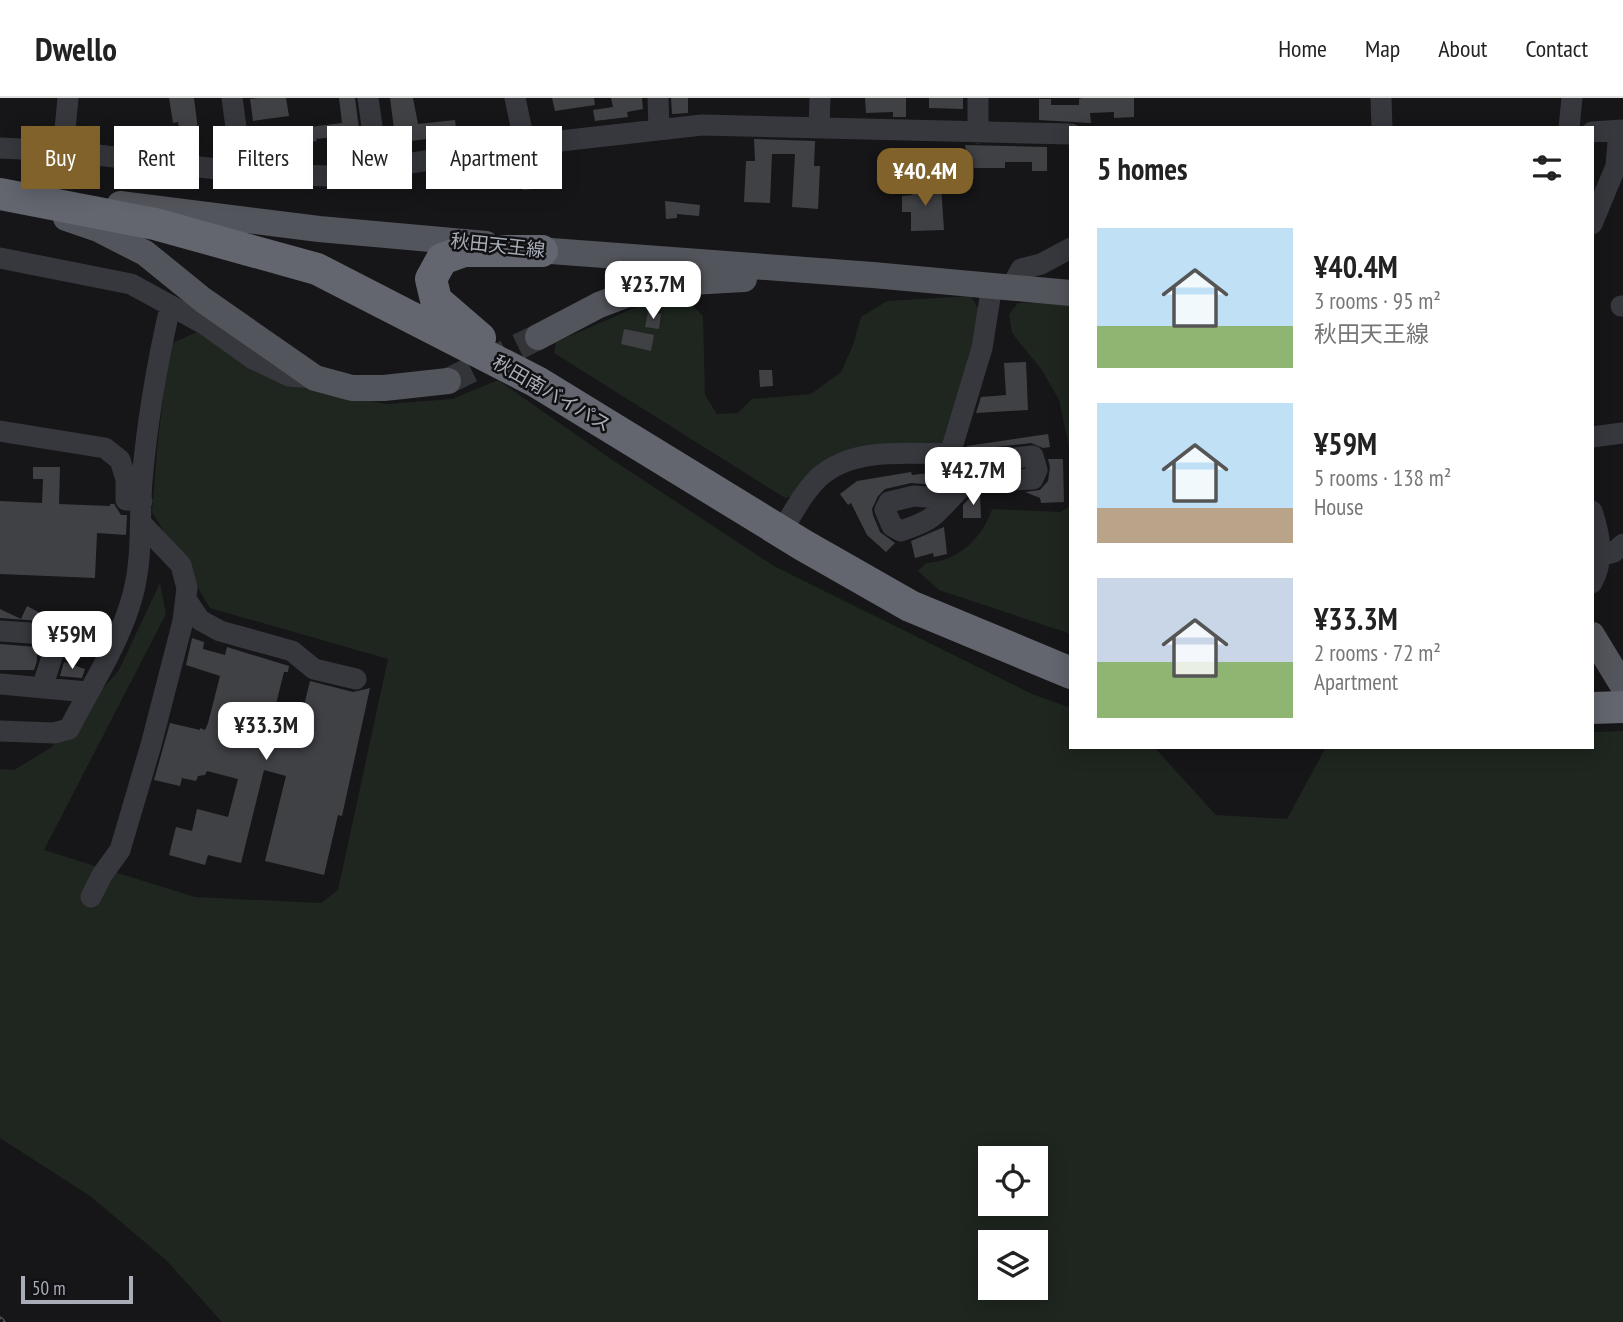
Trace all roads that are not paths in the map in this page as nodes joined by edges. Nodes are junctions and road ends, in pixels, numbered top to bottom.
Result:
1 (68, 98) edge
2 (233, 98) edge
3 (368, 98) edge
4 (515, 98) edge
5 (658, 98) edge
6 (820, 98) edge
7 (978, 98) edge
8 (1381, 98) edge
9 (1572, 98) edge
10 (65, 126) edge
11 (236, 126) edge
12 (372, 126) edge
13 (521, 126) edge
14 (1382, 126) edge
15 (1569, 126) edge
16 (819, 128) junction
17 (659, 129) junction
18 (1621, 131) edge
19 (1594, 132) edge
20 (978, 133) junction
21 (1069, 134) edge
22 (562, 141) edge
23 (0, 148) edge
24 (21, 149) edge
25 (100, 155) edge
26 (213, 168) edge
27 (1620, 169) edge
28 (4, 199) edge
29 (1594, 220) edge
30 (1069, 249) edge
31 (542, 251) junction
32 (0, 258) edge
33 (833, 273) junction
34 (1001, 286) junction
35 (1069, 293) edge
36 (170, 307) junction
37 (538, 337) tunnel mouth
38 (315, 379) junction
39 (448, 381) tunnel mouth
40 (537, 382) junction
41 (0, 431) edge
42 (1623, 433) edge
43 (1594, 437) edge
44 (950, 454) junction
45 (973, 477) dead end
46 (142, 501) junction
47 (1594, 517) edge
48 (142, 524) junction
49 (782, 531) junction
50 (1623, 544) edge
51 (1601, 556) junction
52 (1594, 579) edge
53 (186, 599) junction
54 (0, 631) edge
55 (1594, 638) edge
56 (1069, 672) edge
57 (356, 679) dead end
58 (0, 684) edge
59 (1623, 686) edge
60 (42, 688) junction
61 (87, 692) junction
62 (0, 730) edge
63 (91, 897) dead end

1 - 10 street
2 - 11 street
3 - 12 street
4 - 13 street
5 - 17 street
6 - 16 street
7 - 20 street
8 - 14 street
9 - 15 street
16 - 17 street
16 - 20 street
17 - 22 street
18 - 19 street
18 - 27 street
20 - 21 street
23 - 24 street
25 - 26 street
27 - 29 street
28 - 31 main road, 秋田天王線
28 - 38 main road
28 - 40 highway, 秋田南バイパス
30 - 34 street
31 - 33 main road, 秋田天王線
31 - 40 highway
32 - 36 street
33 - 34 main road, 秋田天王線
33 - 37 main road
34 - 35 main road, 秋田天王線
34 - 44 street
36 - 38 street
36 - 46 street
38 - 39 main road
40 - 49 highway, 秋田南バイパス
41 - 46 street
42 - 43 street
44 - 45 street
44 - 49 street
46 - 48 street
47 - 51 street
48 - 53 street
48 - 61 street
49 - 56 highway, 秋田南バイパス
50 - 51 street
51 - 52 street
53 - 57 street
53 - 63 street
54 - 60 street
55 - 59 main road
58 - 60 street
60 - 61 street
61 - 62 street

